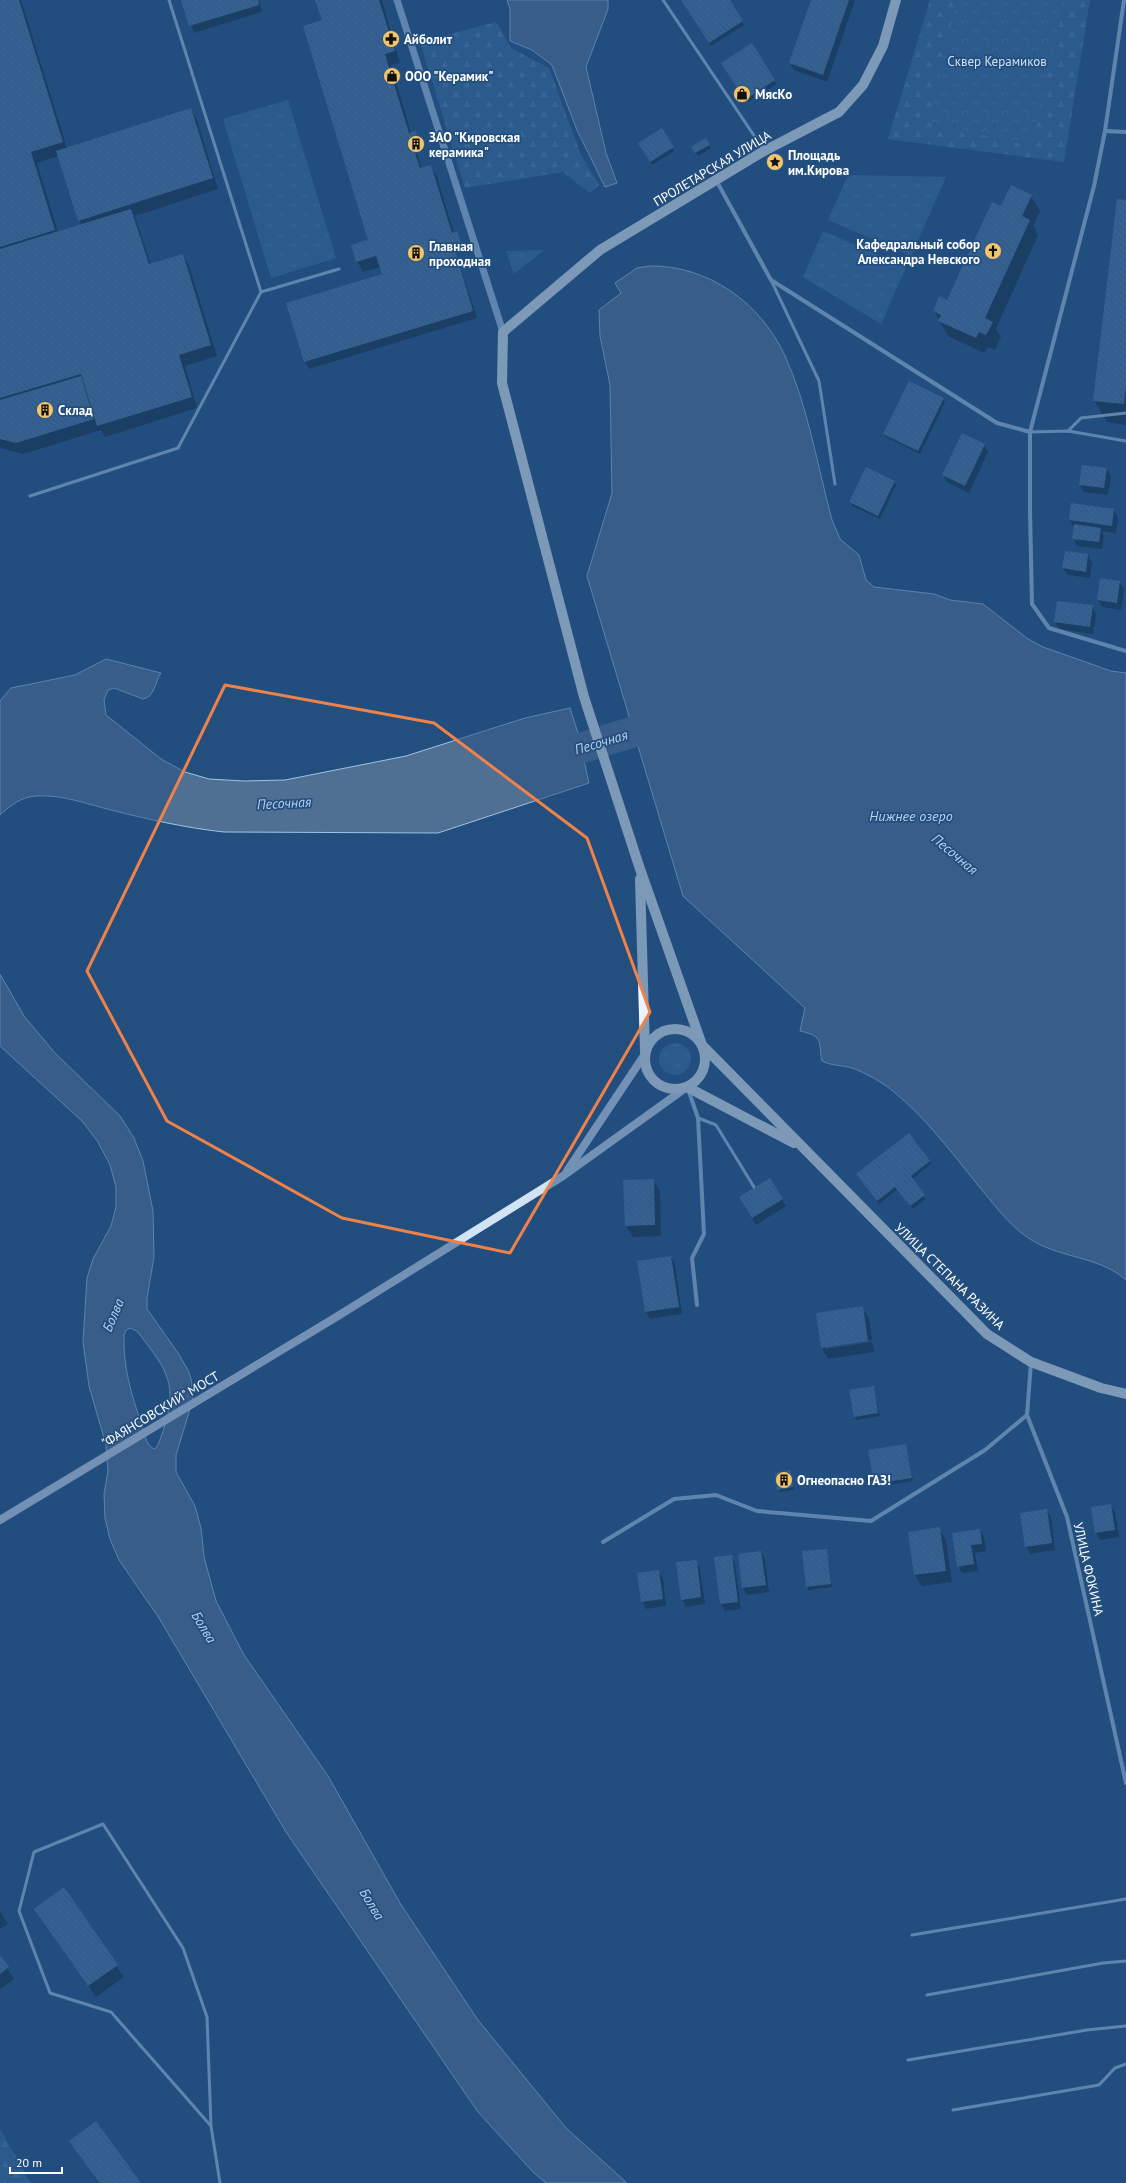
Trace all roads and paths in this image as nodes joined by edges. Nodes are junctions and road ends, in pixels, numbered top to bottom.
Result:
1 (169, 0) edge
2 (397, 0) edge
3 (663, 0) edge
4 (896, 0) edge
5 (1124, 0) edge
6 (1105, 131) junction
7 (1126, 132) edge
8 (764, 151) junction
9 (716, 180) junction
10 (339, 269) dead end
11 (771, 280) junction
12 (261, 292) junction
13 (503, 332) junction
14 (1126, 413) edge
15 (1068, 431) junction
16 (1030, 432) junction
17 (1126, 442) edge
18 (835, 484) dead end
19 (30, 496) dead end
20 (1126, 651) edge
21 (640, 869) junction
22 (702, 1045) junction
23 (645, 1054) junction
24 (687, 1087) junction
25 (698, 1118) junction
26 (803, 1147) junction
27 (563, 1176) junction
28 (754, 1188) dead end
29 (697, 1305) dead end
30 (1031, 1362) junction
31 (1126, 1394) edge
32 (1027, 1415) junction
33 (0, 1520) edge
34 (603, 1542) dead end
35 (1126, 1783) edge
36 (1126, 1899) edge
37 (912, 1935) dead end
38 (1126, 1961) edge
39 (927, 1995) dead end
40 (1126, 2026) edge
41 (908, 2060) dead end
42 (1126, 2064) edge
43 (953, 2110) dead end
44 (211, 2126) junction
45 (220, 2183) edge

1 - 12 lane
2 - 13 street
3 - 8 lane
4 - 8 main road, ПРОЛЕТАРСКАЯ УЛИЦА
5 - 6 street
6 - 7 street
6 - 16 street
8 - 9 main road, ПРОЛЕТАРСКАЯ УЛИЦА
9 - 11 street
9 - 13 main road, ПРОЛЕТАРСКАЯ УЛИЦА
10 - 12 lane
11 - 16 street
11 - 18 lane
12 - 19 lane
13 - 21 main road
14 - 15 lane
15 - 16 lane
15 - 17 lane
16 - 20 street
21 - 22 main road
21 - 23 main road
22 - 23 main road
22 - 24 main road
22 - 26 main road, УЛИЦА СТЕПАНА РАЗИНА
23 - 24 main road
23 - 27 main road
24 - 25 street
24 - 26 main road
24 - 27 main road, "ФАЯНСОВСКИЙ" МОСТ
25 - 28 lane
25 - 29 street
26 - 30 main road, УЛИЦА СТЕПАНА РАЗИНА
27 - 33 main road, "ФАЯНСОВСКИЙ" МОСТ
30 - 31 main road, УЛИЦА СТЕПАНА РАЗИНА
30 - 32 street, УЛИЦА ФОКИНА
32 - 34 street
32 - 35 street, УЛИЦА ФОКИНА
36 - 37 lane
38 - 39 lane
40 - 41 lane
42 - 43 lane
44 - 44 lane
44 - 45 lane

